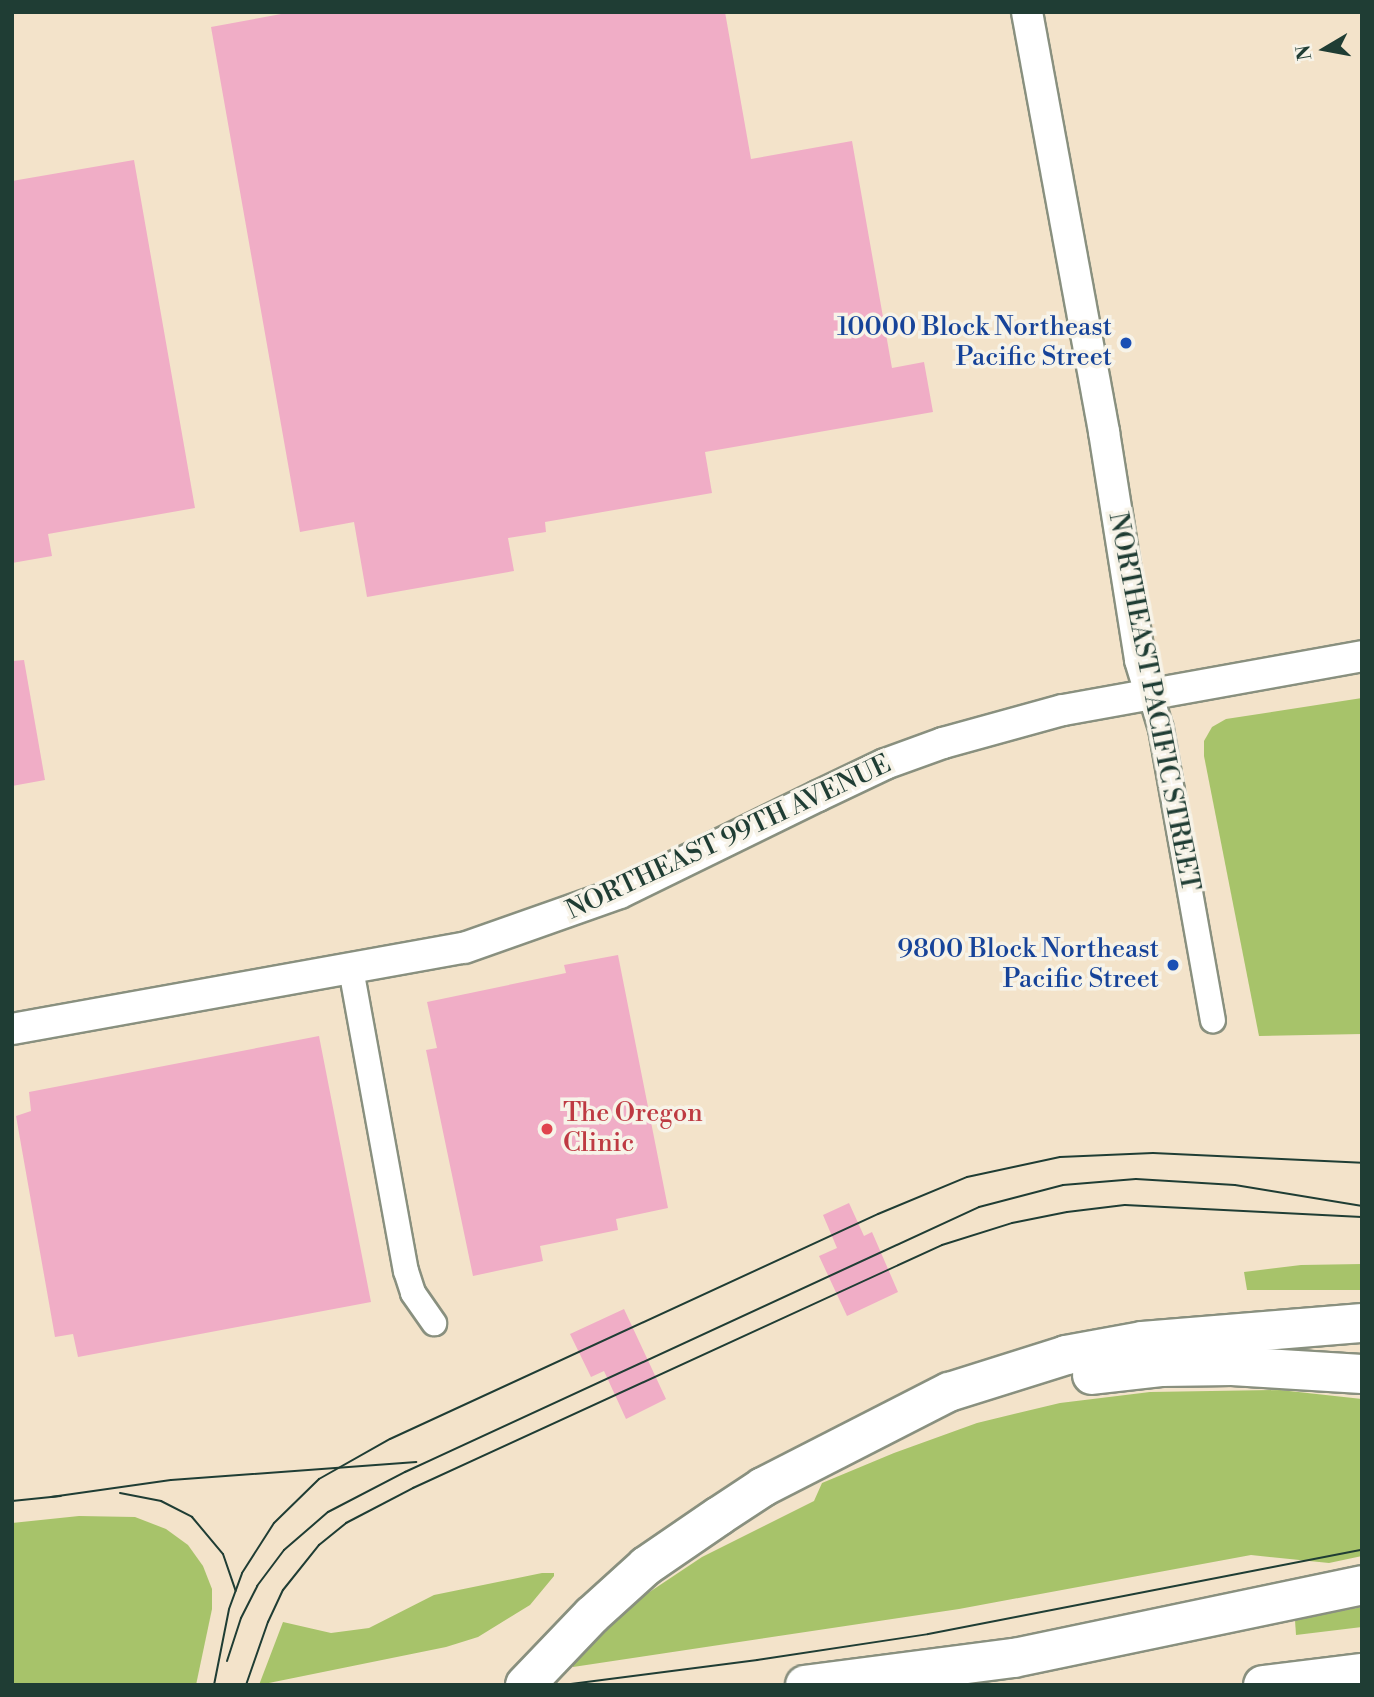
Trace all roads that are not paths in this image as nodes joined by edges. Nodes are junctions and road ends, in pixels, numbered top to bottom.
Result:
1 (1027, 12) edge
2 (1362, 656) edge
3 (1150, 693) junction
4 (351, 969) junction
5 (1213, 1020) dead end
6 (12, 1029) edge
7 (434, 1323) dead end
8 (1362, 1323) edge
9 (1362, 1374) edge
10 (880, 1425) junction
11 (1362, 1585) edge
12 (536, 1672) edge
13 (1362, 1673) edge
14 (805, 1685) edge
15 (1263, 1685) edge

1 - 3 street, NORTHEAST PACIFIC STREET
2 - 3 street, NORTHEAST 99TH AVENUE
3 - 4 street, NORTHEAST 99TH AVENUE
3 - 5 street, NORTHEAST PACIFIC STREET
4 - 6 street, NORTHEAST 99TH AVENUE
4 - 7 street
8 - 10 highway
9 - 10 highway
10 - 12 highway
11 - 14 highway
13 - 15 highway

